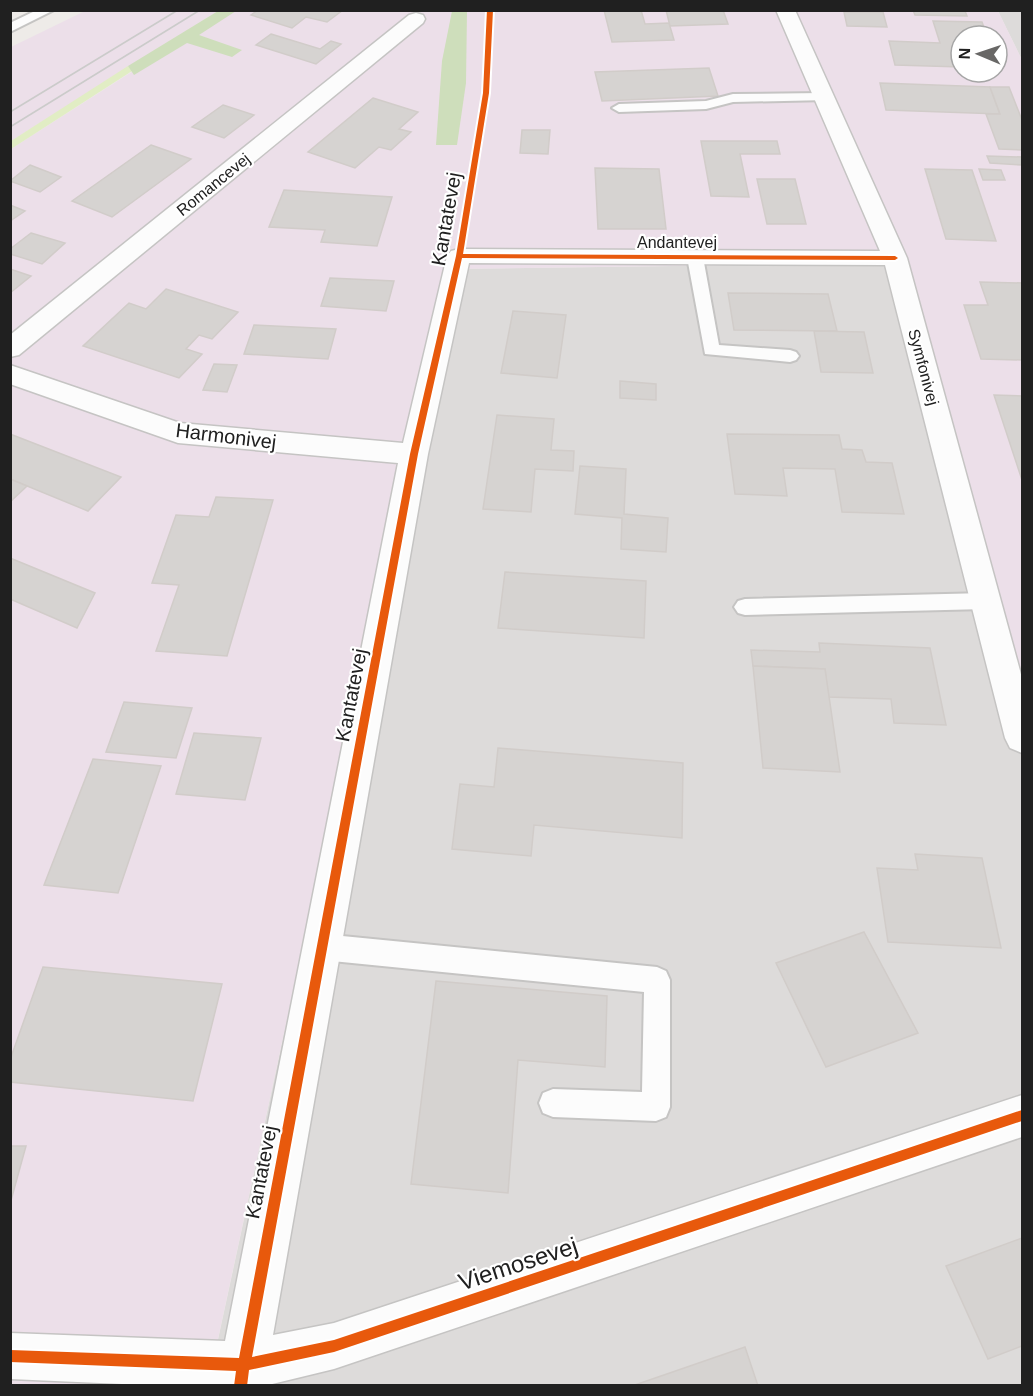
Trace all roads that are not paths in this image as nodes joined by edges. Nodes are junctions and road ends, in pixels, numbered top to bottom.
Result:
1 (48, 10) edge
2 (785, 10) edge
3 (418, 15) edge
4 (10, 28) edge
5 (823, 97) junction
6 (619, 108) dead end
7 (459, 256) joint
8 (695, 257) junction
9 (895, 258) junction
10 (10, 349) edge
11 (790, 356) dead end
12 (10, 375) edge
13 (414, 454) junction
14 (986, 601) junction
15 (745, 607) dead end
16 (1023, 738) edge
17 (322, 947) junction
18 (553, 1103) dead end
19 (1023, 1116) edge
20 (10, 1356) edge
21 (241, 1375) edge

1 - 4 lane
2 - 5 street, Symfonivej
3 - 10 street, Romancevej
5 - 6 lane
5 - 9 street, Symfonivej
7 - 8 street, Andantevej
7 - 13 street, Kantatevej
8 - 9 street, Andantevej
8 - 11 lane
9 - 14 street, Symfonivej
12 - 13 street, Harmonivej
13 - 17 street, Kantatevej
14 - 15 lane
14 - 16 street, Symfonivej
17 - 18 lane
17 - 21 street, Kantatevej
19 - 21 street, Viemosevej
20 - 21 street, Viemosevej

